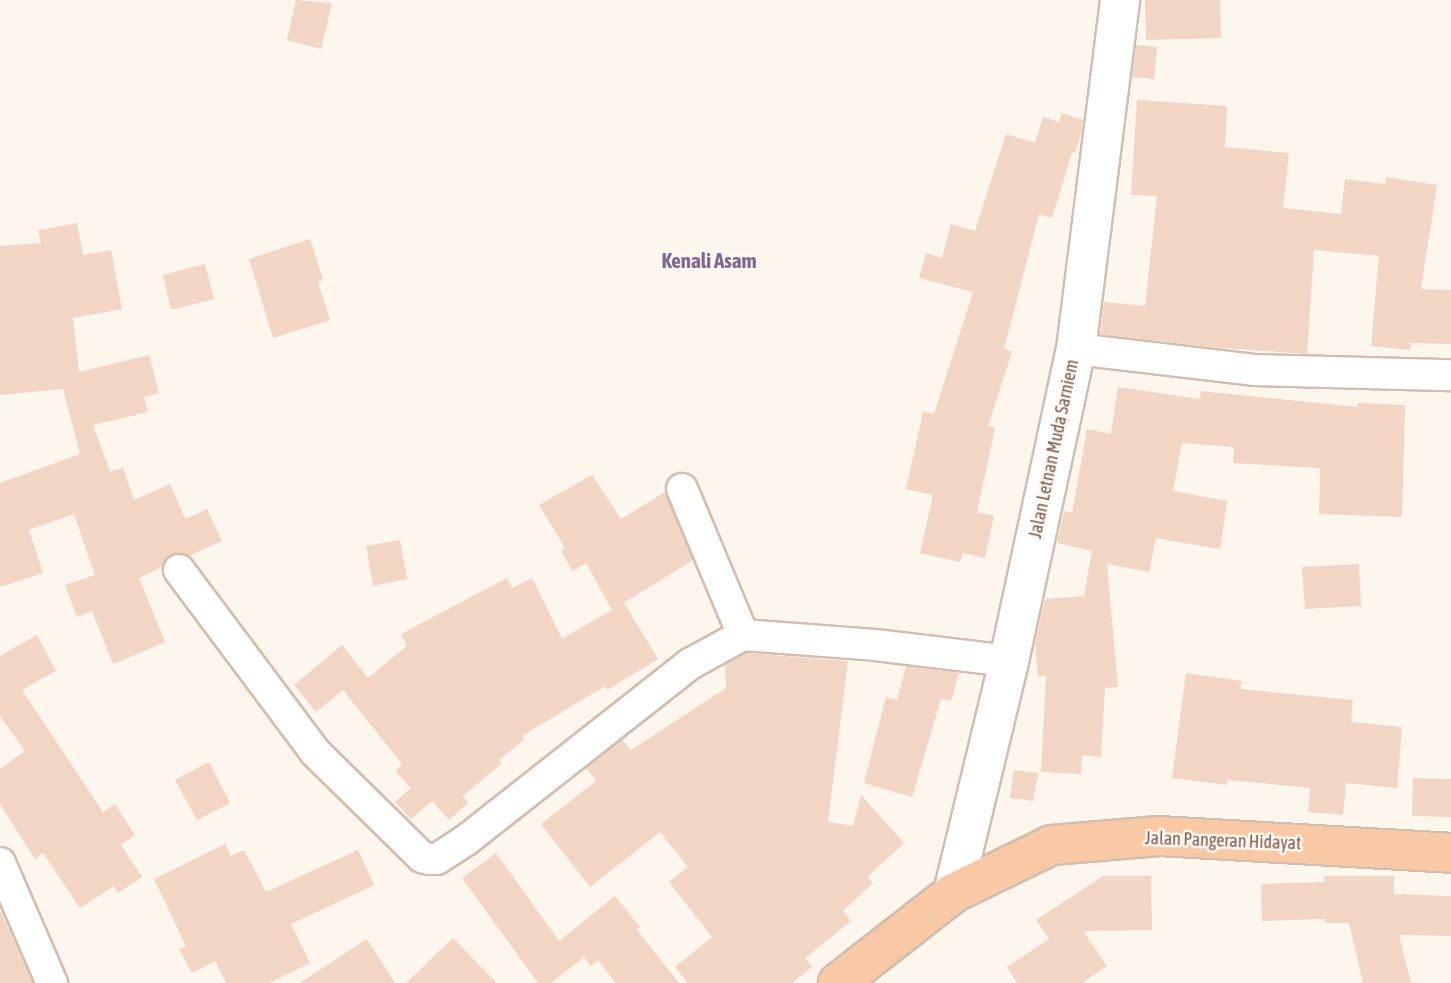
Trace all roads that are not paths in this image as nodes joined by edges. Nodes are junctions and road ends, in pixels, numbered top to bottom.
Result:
1 (1120, 0) edge
2 (1076, 349) junction
3 (1451, 375) edge
4 (682, 489) dead end
5 (180, 570) dead end
6 (743, 635) junction
7 (1009, 661) junction
8 (1451, 853) edge
9 (0, 863) edge
10 (953, 893) junction
11 (855, 976) edge
12 (52, 983) edge

1 - 2 main road, Jalan Letnan Muda Sarniem
2 - 3 street
2 - 7 main road, Jalan Letnan Muda Sarniem
4 - 6 street
5 - 6 street
6 - 7 street
7 - 10 main road, Jalan Letnan Muda Sarniem
8 - 10 highway, Jalan Pangeran Hidayat
9 - 12 street
10 - 11 highway, Jalan Pangeran Hidayat

